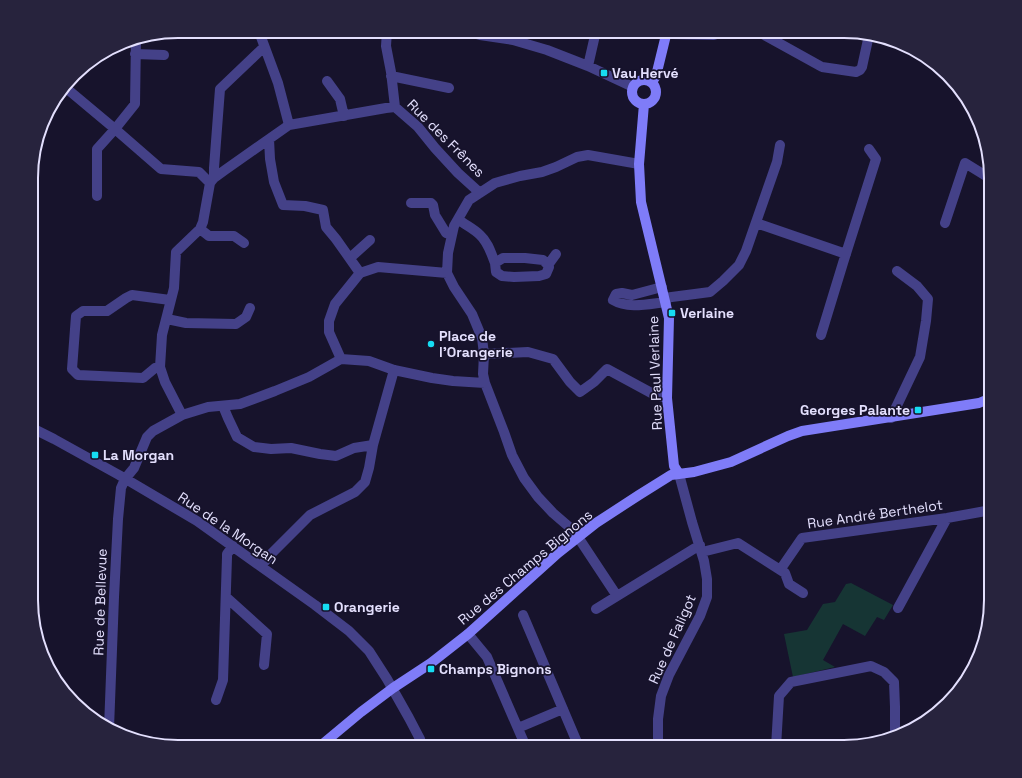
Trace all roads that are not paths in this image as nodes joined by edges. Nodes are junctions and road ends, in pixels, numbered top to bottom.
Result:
1 (261, 38) edge
2 (387, 38) edge
3 (519, 38) edge
4 (594, 38) edge
5 (666, 38) edge
6 (770, 38) edge
7 (868, 40) edge
8 (136, 44) edge
9 (264, 47) junction
10 (135, 54) junction
11 (164, 55) dead end
12 (588, 66) junction
13 (391, 76) junction
14 (327, 81) dead end
15 (652, 82) junction
16 (450, 88) dead end
17 (633, 88) junction
18 (69, 91) edge
19 (644, 104) junction
20 (395, 108) junction
21 (344, 116) junction
22 (289, 125) junction
23 (114, 129) junction
24 (269, 139) junction
25 (780, 145) dead end
26 (869, 149) dead end
27 (639, 164) junction
28 (984, 175) edge
29 (212, 181) junction
30 (480, 192) junction
31 (97, 196) dead end
32 (411, 203) dead end
33 (458, 219) junction
34 (756, 223) junction
35 (945, 223) dead end
36 (200, 229) junction
37 (452, 235) junction
38 (370, 240) dead end
39 (244, 243) dead end
40 (556, 254) dead end
41 (846, 254) junction
42 (350, 258) junction
43 (495, 263) junction
44 (548, 265) junction
45 (897, 271) dead end
46 (360, 273) junction
47 (447, 273) junction
48 (662, 288) junction
49 (170, 300) junction
50 (665, 300) junction
51 (250, 308) dead end
52 (167, 318) junction
53 (821, 335) dead end
54 (484, 354) junction
55 (341, 359) junction
56 (160, 367) junction
57 (394, 370) junction
58 (485, 383) junction
59 (667, 398) junction
60 (984, 401) edge
61 (979, 403) junction
62 (984, 404) edge
63 (223, 406) junction
64 (182, 415) junction
65 (891, 418) junction
66 (38, 431) edge
67 (372, 445) junction
68 (680, 474) junction
69 (125, 479) junction
70 (984, 511) edge
71 (947, 518) junction
72 (578, 537) junction
73 (233, 546) junction
74 (701, 548) junction
75 (261, 566) junction
76 (780, 570) junction
77 (803, 593) dead end
78 (617, 596) junction
79 (226, 597) junction
80 (898, 608) dead end
81 (596, 609) dead end
82 (523, 615) dead end
83 (468, 634) junction
84 (264, 665) dead end
85 (393, 688) junction
86 (216, 700) dead end
87 (563, 709) junction
88 (110, 722) edge
89 (518, 728) junction
90 (895, 730) edge
91 (327, 740) edge
92 (420, 740) edge
93 (523, 740) edge
94 (576, 740) edge
95 (658, 740) edge
96 (776, 740) edge

1 - 9 street
2 - 13 street, Rue des Frênes
3 - 12 street
4 - 12 street
5 - 15 street
6 - 7 street
8 - 10 street
9 - 22 street
9 - 29 street
10 - 11 street
10 - 23 street
12 - 17 street
13 - 16 street
13 - 20 street, Rue des Frênes
14 - 21 street
15 - 17 street
15 - 19 street
17 - 19 street
18 - 23 street
19 - 27 street, Rue Paul Verlaine
20 - 21 street
20 - 30 street, Rue des Frênes
21 - 22 street
22 - 24 street
23 - 29 street
23 - 31 street
24 - 29 street
24 - 42 street
25 - 34 street
26 - 41 street
27 - 30 street
27 - 48 street, Rue Paul Verlaine
28 - 35 street
29 - 36 street
30 - 33 street
32 - 37 street
33 - 37 street
33 - 43 street
34 - 41 street
34 - 50 street
36 - 39 street
36 - 49 street
37 - 47 street
38 - 42 street
40 - 44 street
41 - 53 street
42 - 46 street
43 - 44 street
43 - 44 street
45 - 65 street
46 - 47 street
46 - 55 street
47 - 54 street
48 - 50 street, Rue Paul Verlaine
48 - 50 street
49 - 52 street
49 - 56 street
50 - 59 street, Rue Paul Verlaine
51 - 52 street
52 - 56 street
54 - 58 street
54 - 59 street
55 - 57 street
55 - 63 street, Rue de Bellevue
56 - 64 street
57 - 58 street
57 - 67 street
58 - 72 street
59 - 68 street, Rue Paul Verlaine
60 - 61 street
61 - 62 street
61 - 65 street, Rue des Champs Bignons
63 - 64 street, Rue de Bellevue
63 - 67 street
64 - 69 street, Rue de Bellevue
65 - 68 street, Rue des Champs Bignons
66 - 69 street, Rue de la Morgan
67 - 75 street
68 - 72 street, Rue des Champs Bignons
68 - 74 street, Rue de Faligot
69 - 73 street, Rue de la Morgan
69 - 88 street, Rue de Bellevue
70 - 71 street, Rue André Berthelot
71 - 76 street, Rue André Berthelot
71 - 80 street
72 - 78 street
72 - 83 street, Rue des Champs Bignons
73 - 75 street, Rue de la Morgan
73 - 79 street
74 - 76 street
74 - 78 street
74 - 95 street, Rue de Faligot
75 - 85 street, Rue de la Morgan
76 - 77 street
78 - 81 street
79 - 84 street
79 - 86 street
82 - 87 street
83 - 85 street, Rue des Champs Bignons
83 - 89 street
85 - 91 street, Rue des Champs Bignons
85 - 92 street, Rue de la Morgan
87 - 89 street
87 - 94 street
89 - 93 street
90 - 96 street

